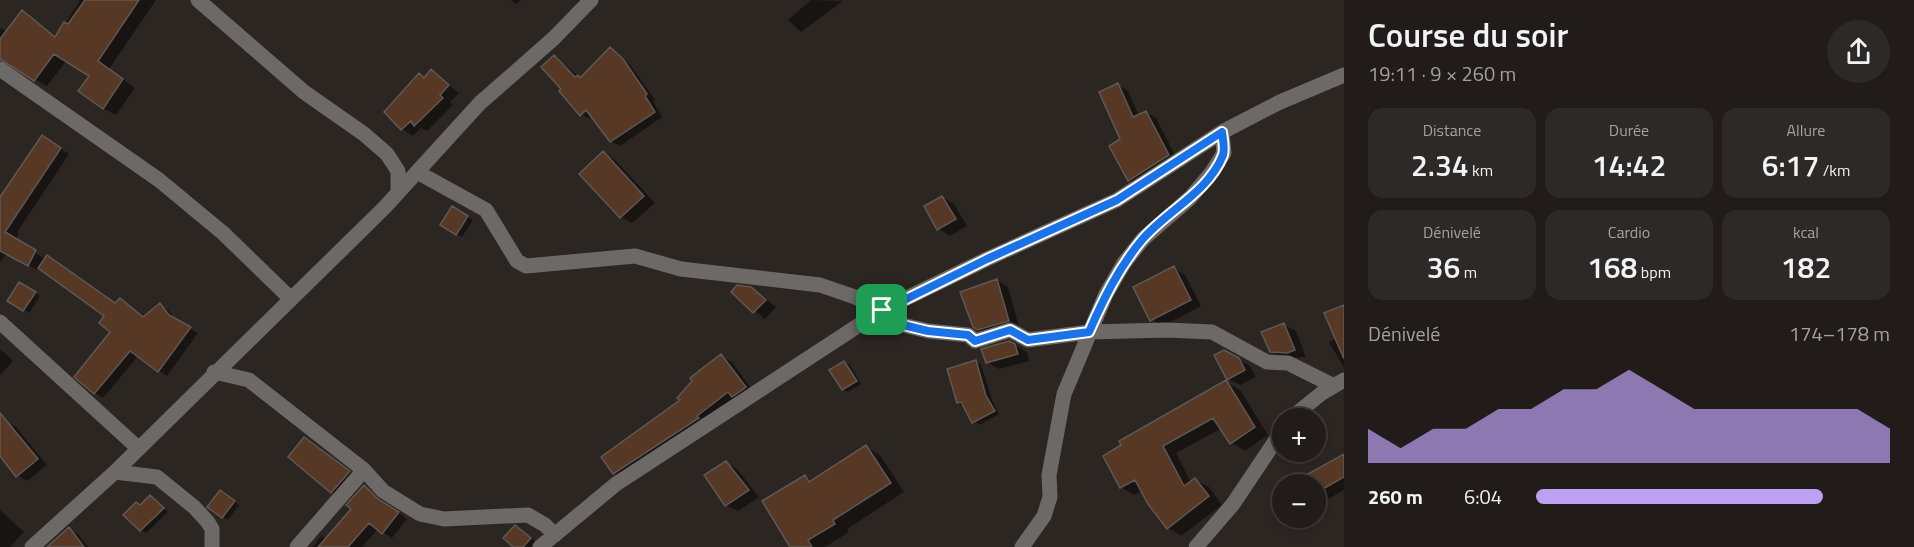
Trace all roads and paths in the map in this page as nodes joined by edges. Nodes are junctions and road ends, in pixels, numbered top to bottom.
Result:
1 (591, 0) edge
2 (205, 2) edge
3 (0, 69) edge
4 (1344, 75) edge
5 (1222, 132) junction
6 (417, 172) junction
7 (398, 192) junction
8 (290, 298) junction
9 (876, 314) junction
10 (0, 322) edge
11 (1089, 332) junction
12 (214, 372) junction
13 (1339, 383) edge
14 (1305, 408) edge
15 (1272, 446) edge
16 (138, 448) junction
17 (364, 470) junction
18 (115, 472) junction
19 (555, 535) junction
20 (32, 547) edge
21 (212, 547) edge
22 (297, 547) edge
23 (540, 547) edge
24 (1022, 547) edge
25 (1196, 547) edge

1 - 6 street
2 - 7 street
3 - 8 street
4 - 5 street
5 - 9 street
5 - 11 street
6 - 7 street
6 - 9 street
7 - 8 street
8 - 12 street
9 - 11 street
9 - 19 street
10 - 16 street
11 - 13 street
11 - 24 street
12 - 16 street
12 - 17 street
13 - 14 street
15 - 25 street
16 - 18 street
17 - 19 street
17 - 22 street
18 - 20 street
18 - 21 street
19 - 23 street

